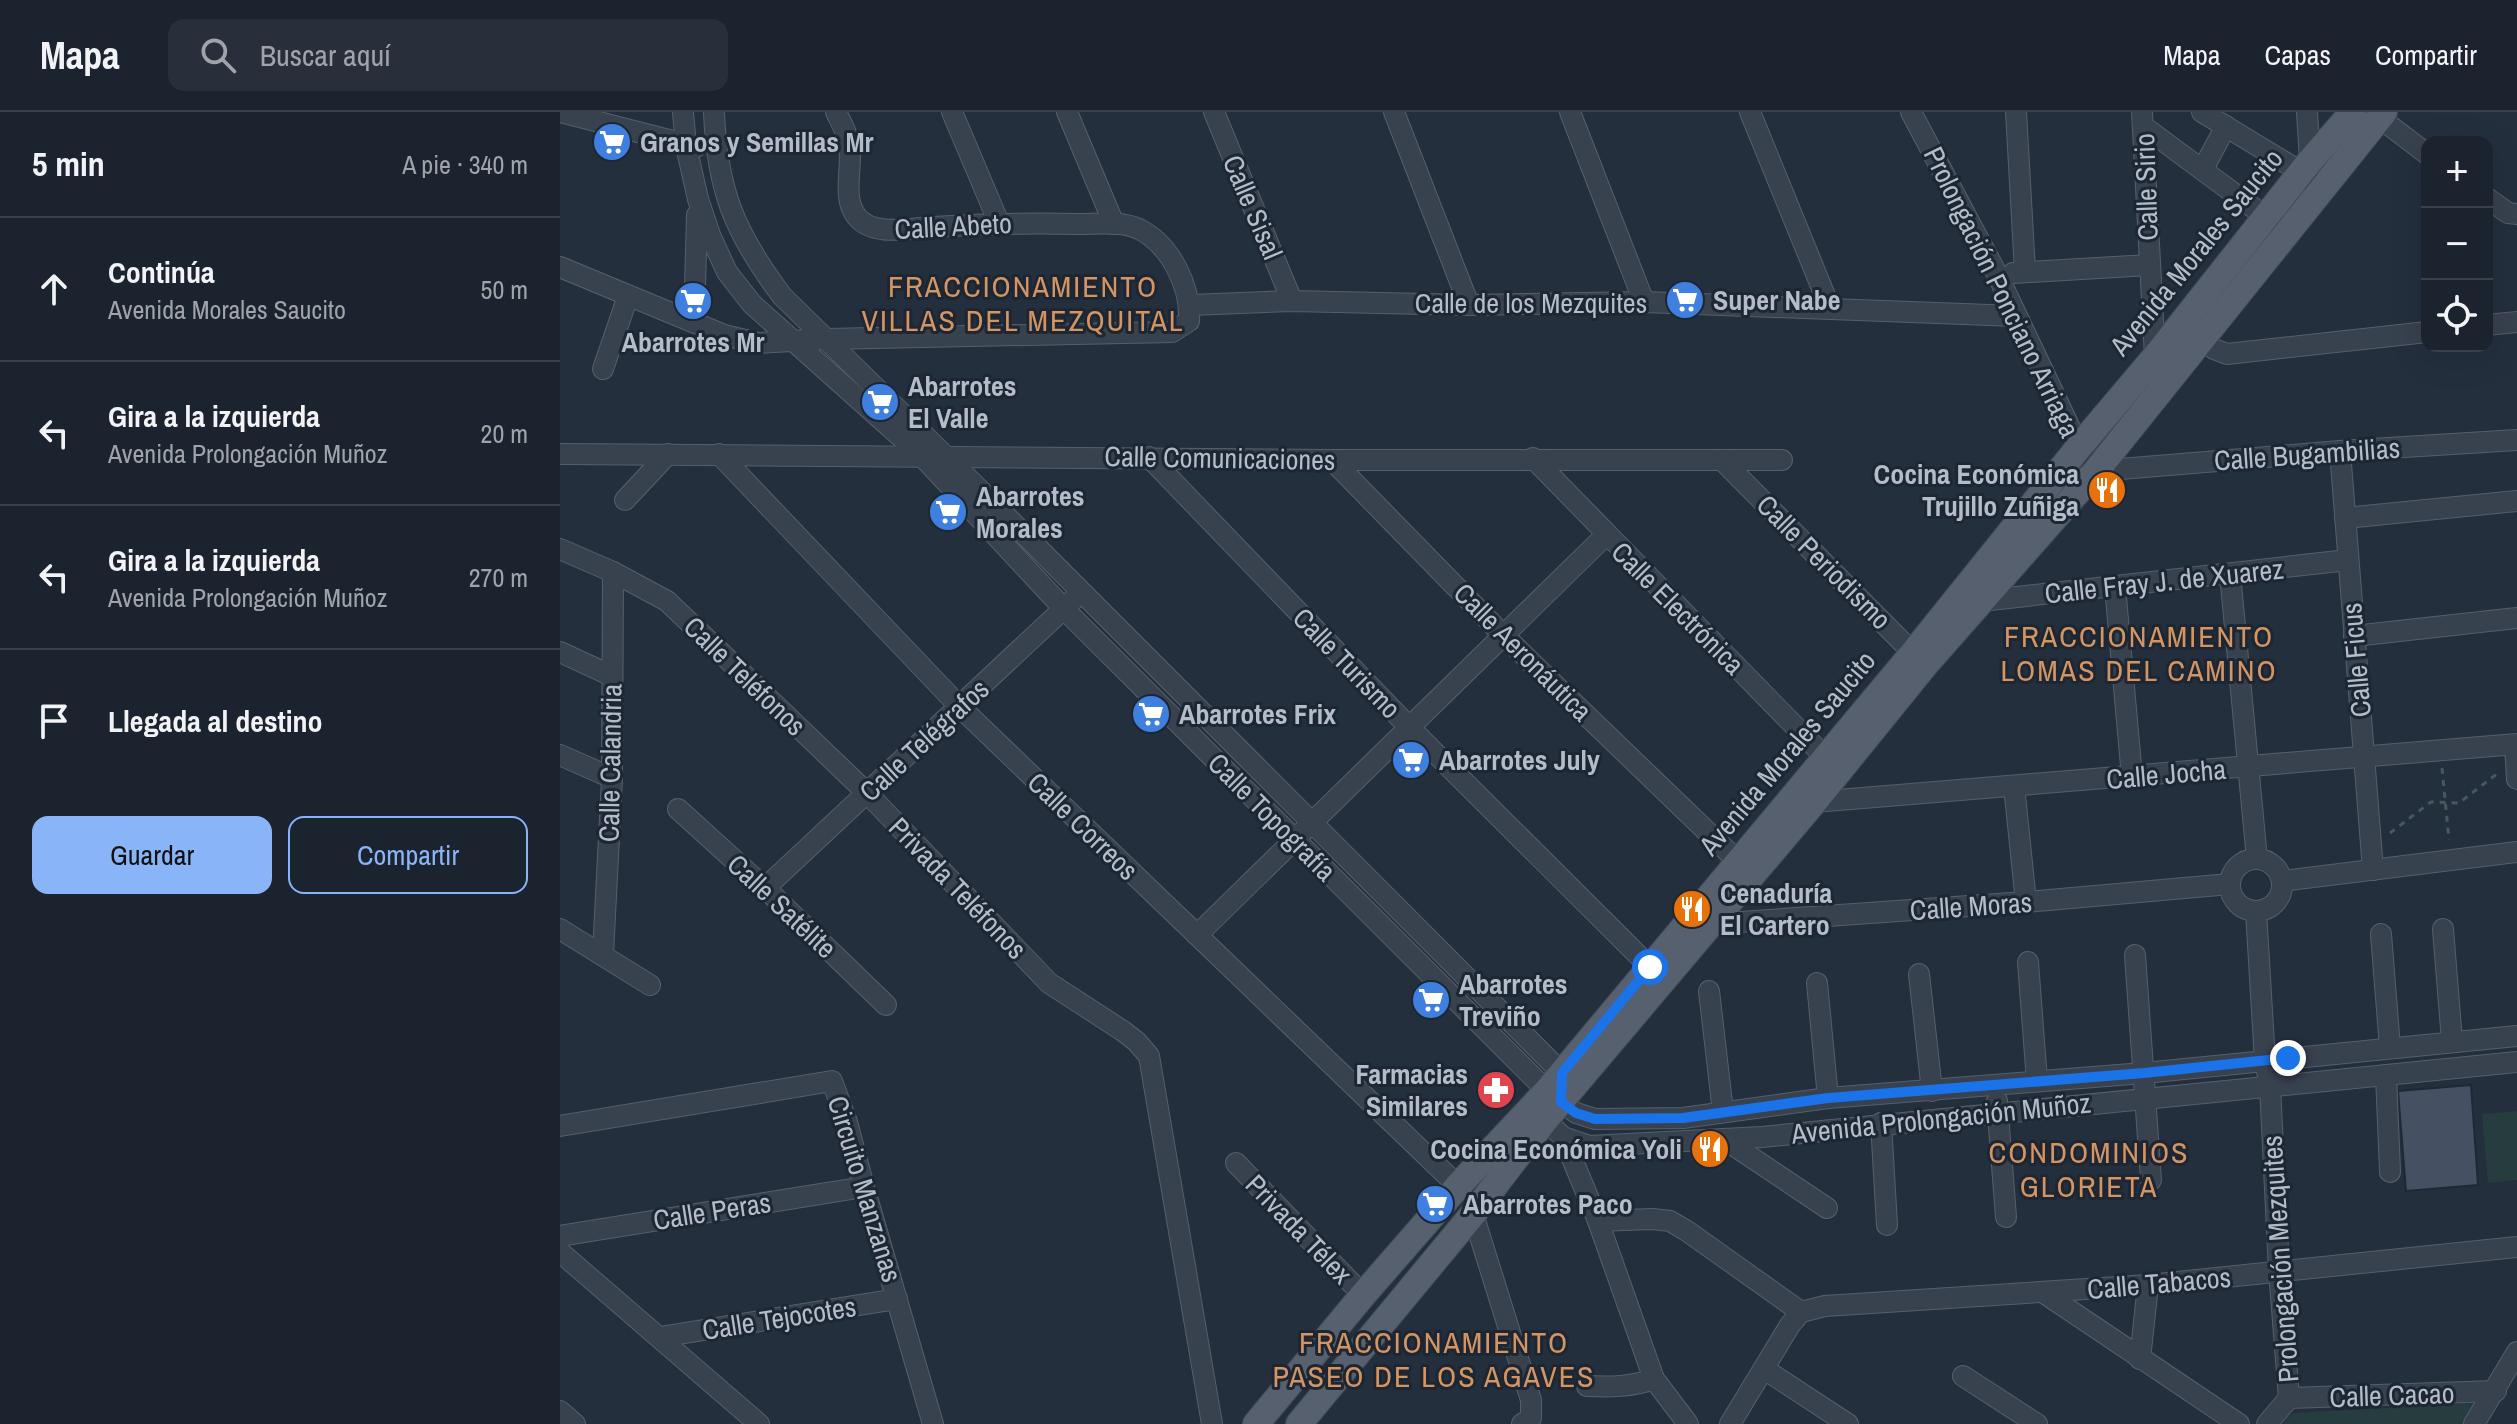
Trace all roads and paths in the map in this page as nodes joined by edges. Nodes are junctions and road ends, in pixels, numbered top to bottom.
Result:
1 (683, 112) edge
2 (714, 112) edge
3 (836, 112) edge
4 (952, 112) edge
5 (1067, 112) edge
6 (1214, 112) edge
7 (1394, 112) edge
8 (1570, 112) edge
9 (1750, 112) edge
10 (2016, 112) edge
11 (2202, 112) edge
12 (2307, 112) edge
13 (572, 114) edge
14 (2372, 114) edge
15 (1917, 117) edge
16 (2142, 119) edge
17 (2226, 126) junction
18 (686, 146) junction
19 (2421, 150) edge
20 (716, 151) junction
21 (2305, 167) junction
22 (2203, 169) junction
23 (2321, 190) junction
24 (698, 199) junction
25 (2493, 202) edge
26 (2514, 218) edge
27 (999, 223) junction
28 (1114, 224) junction
29 (2277, 225) junction
30 (2149, 265) junction
31 (560, 267) edge
32 (2025, 271) junction
33 (1998, 276) junction
34 (628, 296) junction
35 (1292, 301) junction
36 (1644, 302) junction
37 (1190, 305) junction
38 (1469, 305) junction
39 (1830, 308) junction
40 (2016, 316) junction
41 (694, 322) junction
42 (2517, 322) edge
43 (2493, 324) edge
44 (2421, 333) edge
45 (2203, 338) junction
46 (826, 339) junction
47 (792, 341) junction
48 (2155, 357) junction
49 (603, 369) dead end
50 (2517, 440) edge
51 (2079, 447) junction
52 (2340, 451) junction
53 (560, 454) edge
54 (668, 454) junction
55 (719, 454) junction
56 (921, 455) junction
57 (945, 456) junction
58 (1149, 457) junction
59 (1533, 458) junction
60 (1332, 460) junction
61 (1722, 460) junction
62 (1782, 460) dead end
63 (2096, 471) junction
64 (625, 500) dead end
65 (2517, 501) edge
66 (2345, 518) junction
67 (1606, 535) junction
68 (560, 549) edge
69 (2348, 560) junction
70 (613, 572) junction
71 (2230, 574) junction
72 (2115, 586) junction
73 (1081, 592) junction
74 (1981, 601) junction
75 (1064, 609) junction
76 (2517, 618) edge
77 (1502, 634) junction
78 (2354, 636) junction
79 (560, 652) edge
80 (1920, 658) junction
81 (612, 676) junction
82 (960, 707) junction
83 (1409, 727) junction
84 (2440, 751) junction
85 (560, 755) edge
86 (1825, 757) junction
87 (2364, 757) junction
88 (2516, 757) edge
89 (2249, 767) junction
90 (2132, 777) junction
91 (612, 778) junction
92 (2014, 786) junction
93 (867, 793) junction
94 (1814, 802) junction
95 (2445, 802) junction
96 (678, 809) dead end
97 (1312, 822) junction
98 (1294, 840) junction
99 (2371, 848) junction
100 (2517, 852) edge
101 (2257, 859) junction
102 (2451, 860) junction
103 (1745, 868) junction
104 (2373, 870) junction
105 (2282, 881) junction
106 (2230, 884) junction
107 (765, 888) junction
108 (2026, 902) junction
109 (2256, 911) junction
110 (1712, 924) junction
111 (560, 929) edge
112 (2443, 929) dead end
113 (2381, 934) dead end
114 (1197, 935) junction
115 (603, 954) junction
116 (2135, 955) dead end
117 (2028, 962) dead end
118 (1650, 967) junction
119 (1919, 974) dead end
120 (1817, 983) dead end
121 (650, 985) dead end
122 (1709, 991) dead end
123 (886, 1005) dead end
124 (2517, 1036) edge
125 (2452, 1041) junction
126 (2390, 1048) junction
127 (2265, 1061) junction
128 (2517, 1062) edge
129 (2144, 1073) junction
130 (2386, 1075) junction
131 (2037, 1081) junction
132 (1995, 1085) junction
133 (2270, 1086) junction
134 (1932, 1091) junction
135 (1828, 1098) junction
136 (2145, 1098) junction
137 (1556, 1105) junction
138 (1762, 1106) junction
139 (1723, 1112) junction
140 (1998, 1112) junction
141 (1881, 1123) junction
142 (560, 1126) edge
143 (1762, 1137) junction
144 (1724, 1139) junction
145 (1236, 1163) dead end
146 (2390, 1172) dead end
147 (2151, 1180) dead end
148 (1458, 1186) junction
149 (864, 1187) junction
150 (1827, 1208) dead end
151 (1473, 1214) junction
152 (2006, 1217) dead end
153 (1598, 1221) junction
154 (1887, 1225) dead end
155 (560, 1236) edge
156 (2517, 1247) edge
157 (560, 1252) edge
158 (2279, 1271) junction
159 (2148, 1285) junction
160 (2044, 1293) junction
161 (1363, 1295) junction
162 (897, 1299) junction
163 (1801, 1312) junction
164 (660, 1337) junction
165 (2517, 1352) edge
166 (2140, 1359) junction
167 (1764, 1369) junction
168 (1963, 1376) dead end
169 (1654, 1379) junction
170 (1587, 1386) dead end
171 (2496, 1391) junction
172 (2289, 1398) junction
173 (560, 1411) edge
174 (575, 1424) edge
175 (759, 1424) edge
176 (933, 1424) edge
177 (1212, 1424) edge
178 (1256, 1424) edge
179 (1299, 1424) edge
180 (1522, 1424) edge
181 (1688, 1424) edge
182 (1730, 1424) edge
183 (1848, 1424) edge
184 (2037, 1424) edge
185 (2239, 1424) edge
186 (2267, 1424) edge
187 (2474, 1424) edge

1 - 18 street
2 - 20 street, Calle Topografía
3 - 27 street, Calle Abeto
4 - 27 street
5 - 28 street
6 - 35 street, Calle Sisal
7 - 38 street
8 - 36 street
9 - 39 street
10 - 32 street
11 - 17 street
12 - 21 street
13 - 18 street
14 - 19 street
14 - 21 main road, Avenida Morales Saucito
14 - 23 main road, Avenida Morales Saucito
15 - 33 street, Prolongación Ponciano Arriaga
16 - 22 street
16 - 30 street, Calle Sirio
17 - 21 street
17 - 22 street
18 - 20 street
18 - 24 street
20 - 46 street, Calle Topografía
21 - 23 street
21 - 29 main road, Avenida Morales Saucito
22 - 29 street
23 - 29 main road, Avenida Morales Saucito
24 - 41 street
24 - 47 street, Calle Topografía
25 - 26 street
27 - 28 street, Calle Abeto
28 - 37 street
29 - 45 main road, Avenida Morales Saucito
29 - 48 main road, Avenida Morales Saucito
30 - 32 street
30 - 48 street, Calle Sirio
31 - 34 street
32 - 33 street
33 - 40 street, Prolongación Ponciano Arriaga
34 - 41 street
34 - 49 street
35 - 37 street, Calle de los Mezquites
35 - 38 street, Calle de los Mezquites
36 - 38 street, Calle de los Mezquites
36 - 39 street, Calle de los Mezquites
37 - 46 street
39 - 40 street, Calle de los Mezquites
40 - 51 street, Prolongación Ponciano Arriaga
41 - 47 street
42 - 43 street
44 - 45 street
45 - 63 main road, Avenida Morales Saucito
46 - 47 street
46 - 57 street, Calle Topografía
47 - 56 street, Calle Topografía
48 - 51 main road, Avenida Morales Saucito
50 - 52 street, Calle Bugambilias
51 - 63 street, Prolongación Ponciano Arriaga
51 - 80 main road, Avenida Morales Saucito
52 - 63 street, Calle Bugambilias
52 - 66 street, Calle Ficus
53 - 54 street, Calle Comunicaciones
54 - 55 street, Calle Comunicaciones
54 - 64 street
55 - 56 street, Calle Comunicaciones
55 - 82 street, Calle Correos
56 - 57 street, Calle Comunicaciones
56 - 75 street, Calle Topografía
57 - 58 street, Calle Comunicaciones
57 - 73 street, Calle Topografía
58 - 60 street, Calle Comunicaciones
58 - 83 street, Calle Turismo
59 - 60 street, Calle Comunicaciones
59 - 61 street, Calle Comunicaciones
59 - 67 street, Calle Electrónica
60 - 77 street, Calle Aeronáutica
61 - 62 street, Calle Comunicaciones
61 - 80 street, Calle Periodismo
63 - 74 main road, Avenida Morales Saucito
65 - 66 street
66 - 69 street, Calle Ficus
67 - 77 street
67 - 86 street, Calle Electrónica
68 - 70 street, Calle Teléfonos
69 - 71 street, Calle Fray J. de Xuarez
69 - 78 street, Calle Ficus
70 - 81 street, Calle Calandria
70 - 93 street, Calle Teléfonos
71 - 72 street, Calle Fray J. de Xuarez
71 - 89 street
72 - 74 street, Calle Fray J. de Xuarez
72 - 90 street
73 - 75 street, Calle Telégrafos
73 - 97 street, Calle Topografía
74 - 80 main road, Avenida Morales Saucito
75 - 82 street, Calle Telégrafos
75 - 98 street, Calle Topografía
76 - 78 street
77 - 83 street
77 - 103 street, Calle Aeronáutica
78 - 87 street, Calle Ficus
79 - 81 street
80 - 86 main road, Avenida Morales Saucito
80 - 94 main road, Avenida Morales Saucito
81 - 91 street, Calle Calandria
82 - 93 street, Calle Telégrafos
82 - 114 street, Calle Correos
83 - 97 street
83 - 118 street, Calle Turismo
84 - 87 street, Calle Jocha
84 - 88 street, Calle Jocha
84 - 95 path
85 - 91 street
86 - 103 main road, Avenida Morales Saucito
87 - 89 street, Calle Jocha
87 - 99 street, Calle Ficus
88 - 95 path
89 - 90 street, Calle Jocha
89 - 101 street
90 - 92 street, Calle Jocha
91 - 115 street, Calle Calandria
92 - 94 street, Calle Jocha
92 - 108 street
93 - 107 street, Calle Telégrafos
93 - 177 street, Privada Teléfonos
94 - 103 main road, Avenida Morales Saucito
95 - 99 path
95 - 102 path
96 - 107 street, Calle Satélite
97 - 98 street
97 - 137 street, Calle Topografía
98 - 114 street
98 - 137 street, Calle Topografía
99 - 104 street, Calle Ficus
100 - 102 street
101 - 105 street
101 - 106 street
102 - 104 street
103 - 110 main road, Avenida Morales Saucito
103 - 118 main road, Avenida Morales Saucito
104 - 105 street
105 - 109 street
106 - 108 street, Calle Moras
106 - 109 street
107 - 123 street, Calle Satélite
108 - 110 street, Calle Moras
109 - 127 street, Prolongación Mezquites
110 - 137 main road, Avenida Morales Saucito
111 - 115 street
112 - 125 street
113 - 126 street
114 - 148 street, Calle Correos
115 - 121 street
116 - 129 street
117 - 131 street
118 - 137 main road, Avenida Morales Saucito
119 - 134 street
120 - 135 street
122 - 139 street
124 - 125 street, Avenida Prolongación Muñoz
125 - 126 street, Avenida Prolongación Muñoz
126 - 127 street, Avenida Prolongación Muñoz
127 - 129 street, Avenida Prolongación Muñoz
127 - 133 street, Prolongación Mezquites
128 - 130 street, Avenida Prolongación Muñoz
129 - 131 street, Avenida Prolongación Muñoz
129 - 136 street
130 - 133 street, Avenida Prolongación Muñoz
130 - 146 street
131 - 132 street, Avenida Prolongación Muñoz
132 - 134 street, Avenida Prolongación Muñoz
132 - 140 street
133 - 136 street, Avenida Prolongación Muñoz
133 - 158 street, Prolongación Mezquites
134 - 135 street, Avenida Prolongación Muñoz
135 - 138 street, Avenida Prolongación Muñoz
136 - 140 street, Avenida Prolongación Muñoz
136 - 147 street
137 - 139 street, Avenida Prolongación Muñoz
137 - 144 street, Avenida Prolongación Muñoz
137 - 148 main road, Avenida Morales Saucito
137 - 151 main road, Avenida Morales Saucito
137 - 153 street
138 - 139 street, Avenida Prolongación Muñoz
138 - 143 street
140 - 141 street, Avenida Prolongación Muñoz
140 - 152 street
141 - 143 street, Avenida Prolongación Muñoz
141 - 154 street
142 - 149 street, Circuito Manzanas
143 - 144 street, Avenida Prolongación Muñoz
144 - 150 street
145 - 161 street, Privada Télex
148 - 161 main road, Avenida Morales Saucito
149 - 155 street, Calle Peras
149 - 162 street, Circuito Manzanas
151 - 179 main road, Avenida Morales Saucito
151 - 180 street
153 - 163 street
153 - 169 street
156 - 158 street, Calle Tabacos
157 - 164 street
158 - 159 street, Calle Tabacos
158 - 172 street, Prolongación Mezquites
159 - 160 street, Calle Tabacos
159 - 166 street
160 - 163 street, Calle Tabacos
160 - 166 street
161 - 178 main road, Avenida Morales Saucito
162 - 164 street, Calle Tejocotes
162 - 176 street, Circuito Manzanas
163 - 167 street
164 - 175 street
165 - 171 street
166 - 185 street
167 - 182 street
167 - 183 street
168 - 184 street
169 - 170 street
169 - 181 street
171 - 172 street, Calle Cacao
171 - 187 street
172 - 186 street, Prolongación Mezquites
173 - 174 street

